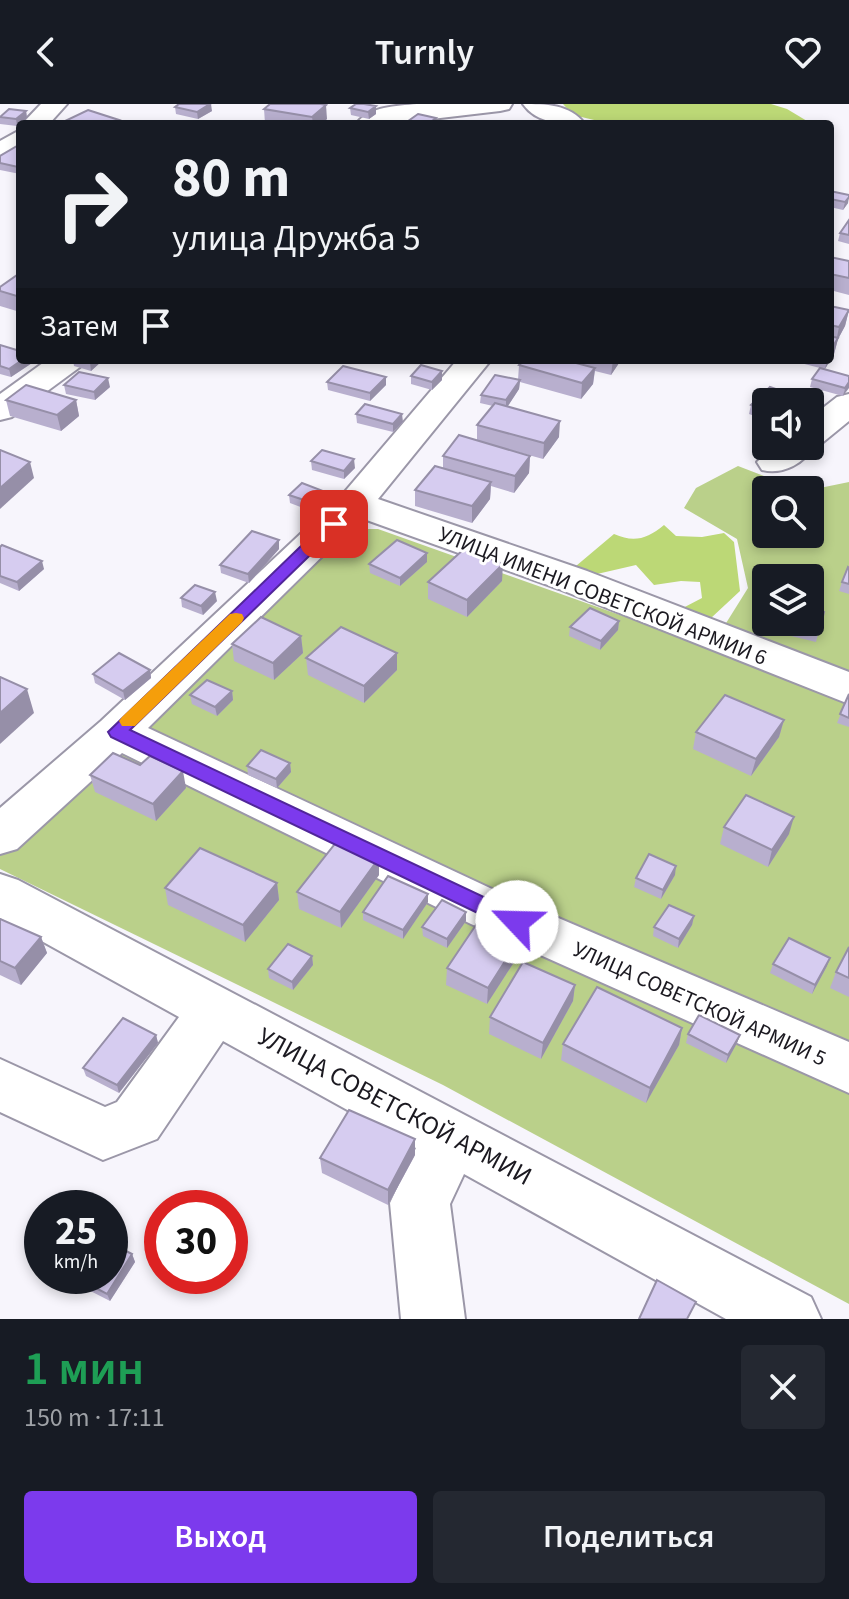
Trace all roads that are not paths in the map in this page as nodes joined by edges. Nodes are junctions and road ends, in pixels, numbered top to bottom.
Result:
1 (55, 104) edge
2 (500, 104) edge
3 (535, 104) edge
4 (39, 120) edge
5 (377, 120) edge
6 (565, 120) edge
7 (16, 141) edge
8 (0, 154) edge
9 (63, 364) edge
10 (472, 364) edge
11 (849, 404) edge
12 (0, 410) edge
13 (824, 425) edge
14 (355, 503) junction
15 (849, 689) edge
16 (117, 732) junction
17 (0, 836) edge
18 (0, 894) edge
19 (215, 1009) junction
20 (849, 1068) edge
21 (0, 1084) edge
22 (452, 1136) junction
23 (433, 1319) edge
24 (789, 1319) edge

1 - 4 street
2 - 5 street
3 - 6 street
7 - 8 street
9 - 12 street
10 - 14 street
11 - 13 street
14 - 15 street, УЛИЦА ИМЕНИ СОВЕТСКОЙ АРМИИ 6
14 - 16 street
16 - 17 street
16 - 20 street, УЛИЦА СОВЕТСКОЙ АРМИИ 5
18 - 19 street, УЛИЦА СОВЕТСКОЙ АРМИИ
19 - 21 street
19 - 22 street, УЛИЦА СОВЕТСКОЙ АРМИИ
22 - 23 street
22 - 24 street, УЛИЦА СОВЕТСКОЙ АРМИИ

